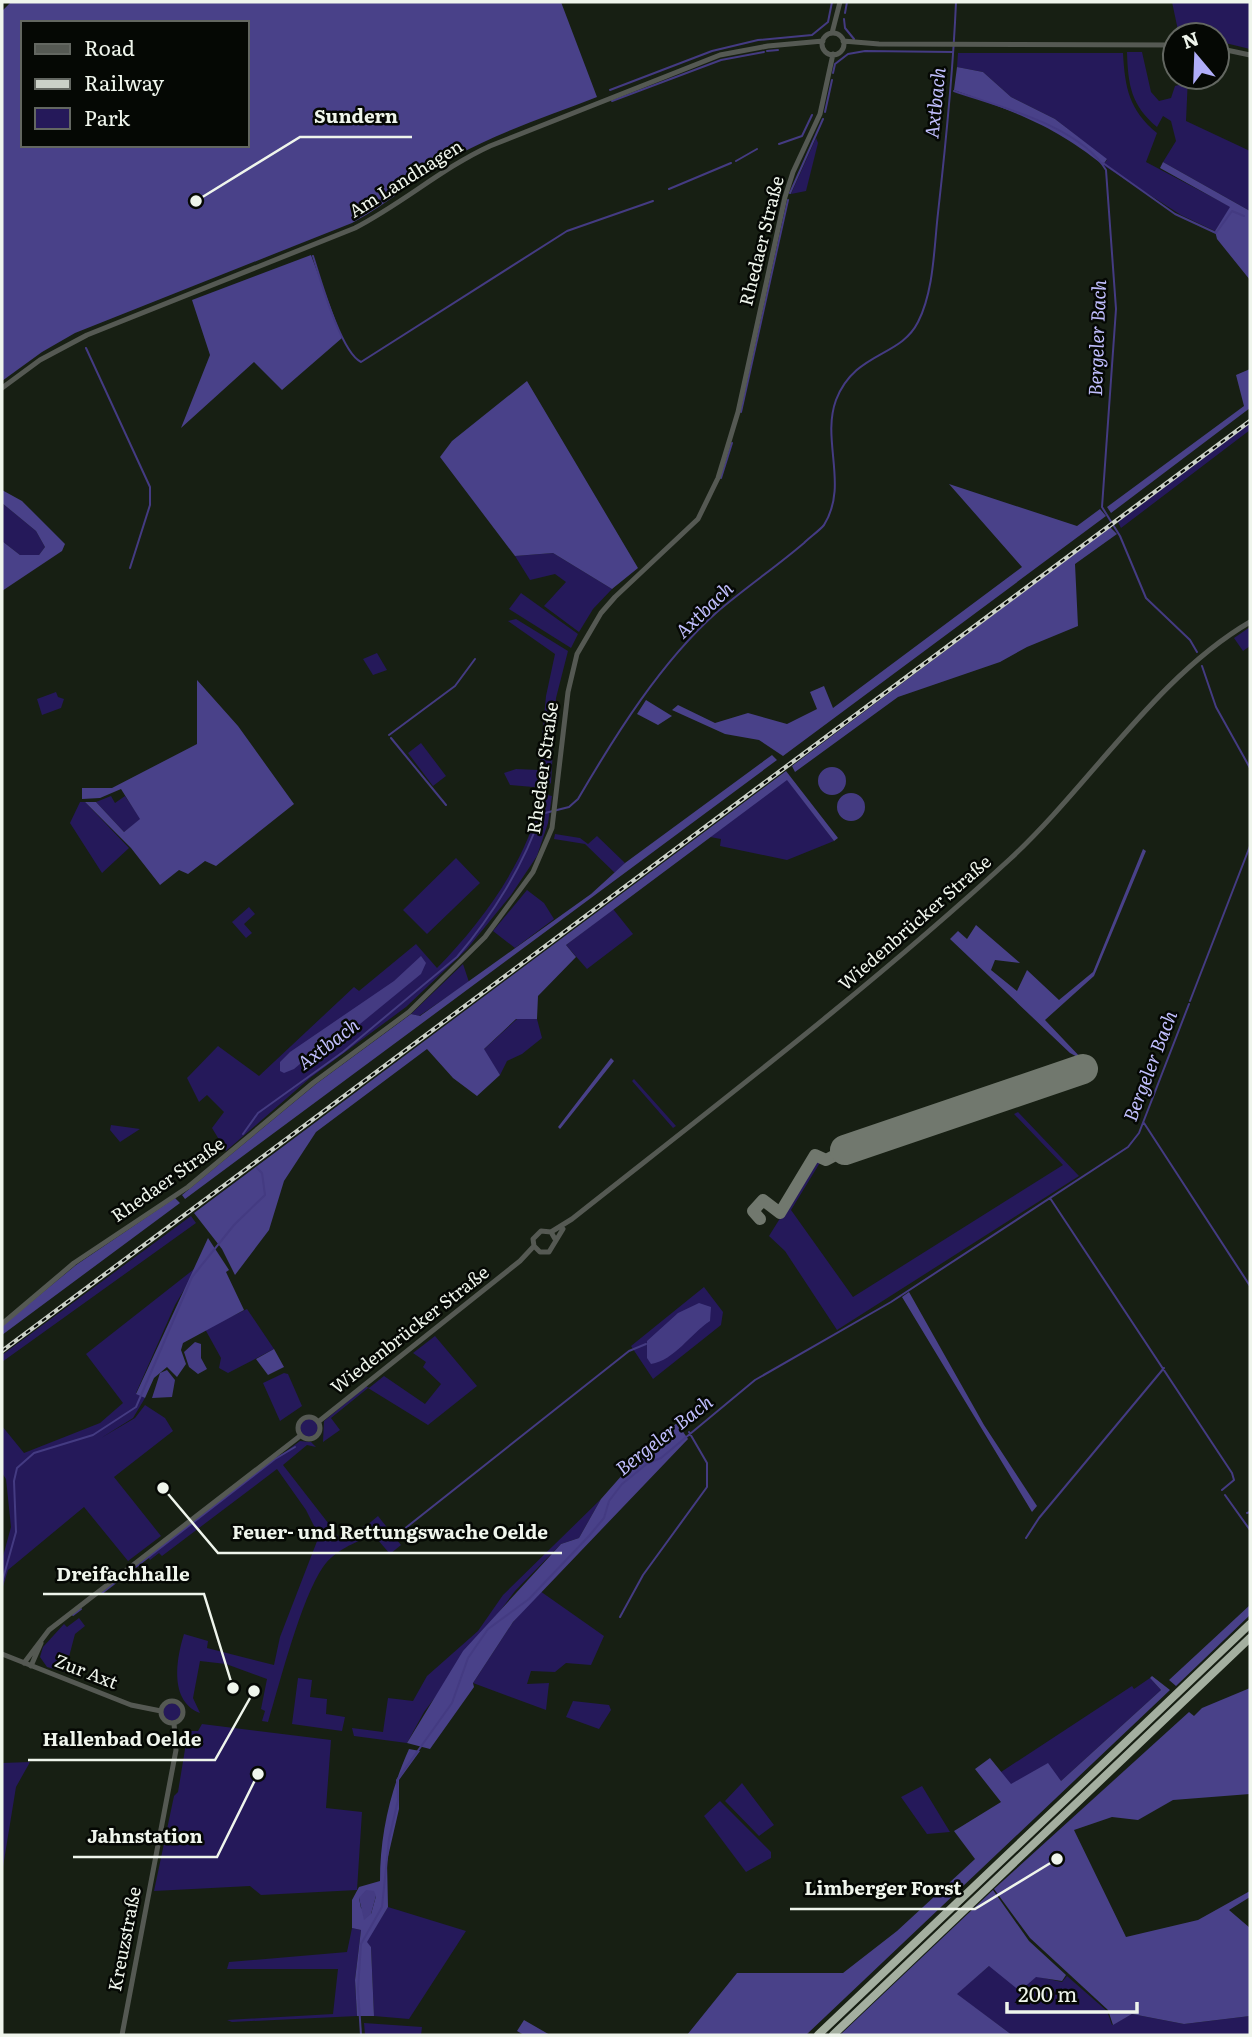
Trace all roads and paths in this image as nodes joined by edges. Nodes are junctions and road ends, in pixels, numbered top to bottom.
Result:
1 (840, 2) edge
2 (835, 33) junction
3 (823, 43) junction
4 (844, 44) junction
5 (1161, 45) edge
6 (1231, 51) edge
7 (830, 54) junction
8 (1250, 55) edge
9 (2, 388) edge
10 (1250, 621) edge
11 (572, 1219) junction
12 (551, 1232) junction
13 (555, 1239) junction
14 (536, 1248) junction
15 (2, 1324) edge
16 (318, 1422) junction
17 (300, 1436) junction
18 (1250, 1623) edge
19 (57, 1624) junction
20 (1250, 1638) edge
21 (2, 1654) edge
22 (24, 1663) junction
23 (31, 1666) junction
24 (161, 1710) junction
25 (174, 1723) junction
26 (121, 2035) edge
27 (818, 2035) edge
28 (833, 2035) edge

1 - 2 street
2 - 3 street
2 - 4 street
3 - 7 street
3 - 9 street, Am Landhagen
4 - 5 street
4 - 7 street
6 - 8 street
7 - 15 street, Rhedaer Straße
10 - 11 street, Wiedenbrücker Straße
11 - 12 street
11 - 13 street
12 - 13 street
12 - 14 street
13 - 14 street
14 - 16 street, Wiedenbrücker Straße
16 - 17 street
16 - 17 street
17 - 19 street
18 - 27 highway
19 - 22 street
19 - 23 street
20 - 28 highway
21 - 22 street, Zur Axt
22 - 23 street, Zur Axt
23 - 24 street, Zur Axt
24 - 25 street
24 - 25 street
25 - 26 street, Kreuzstraße

